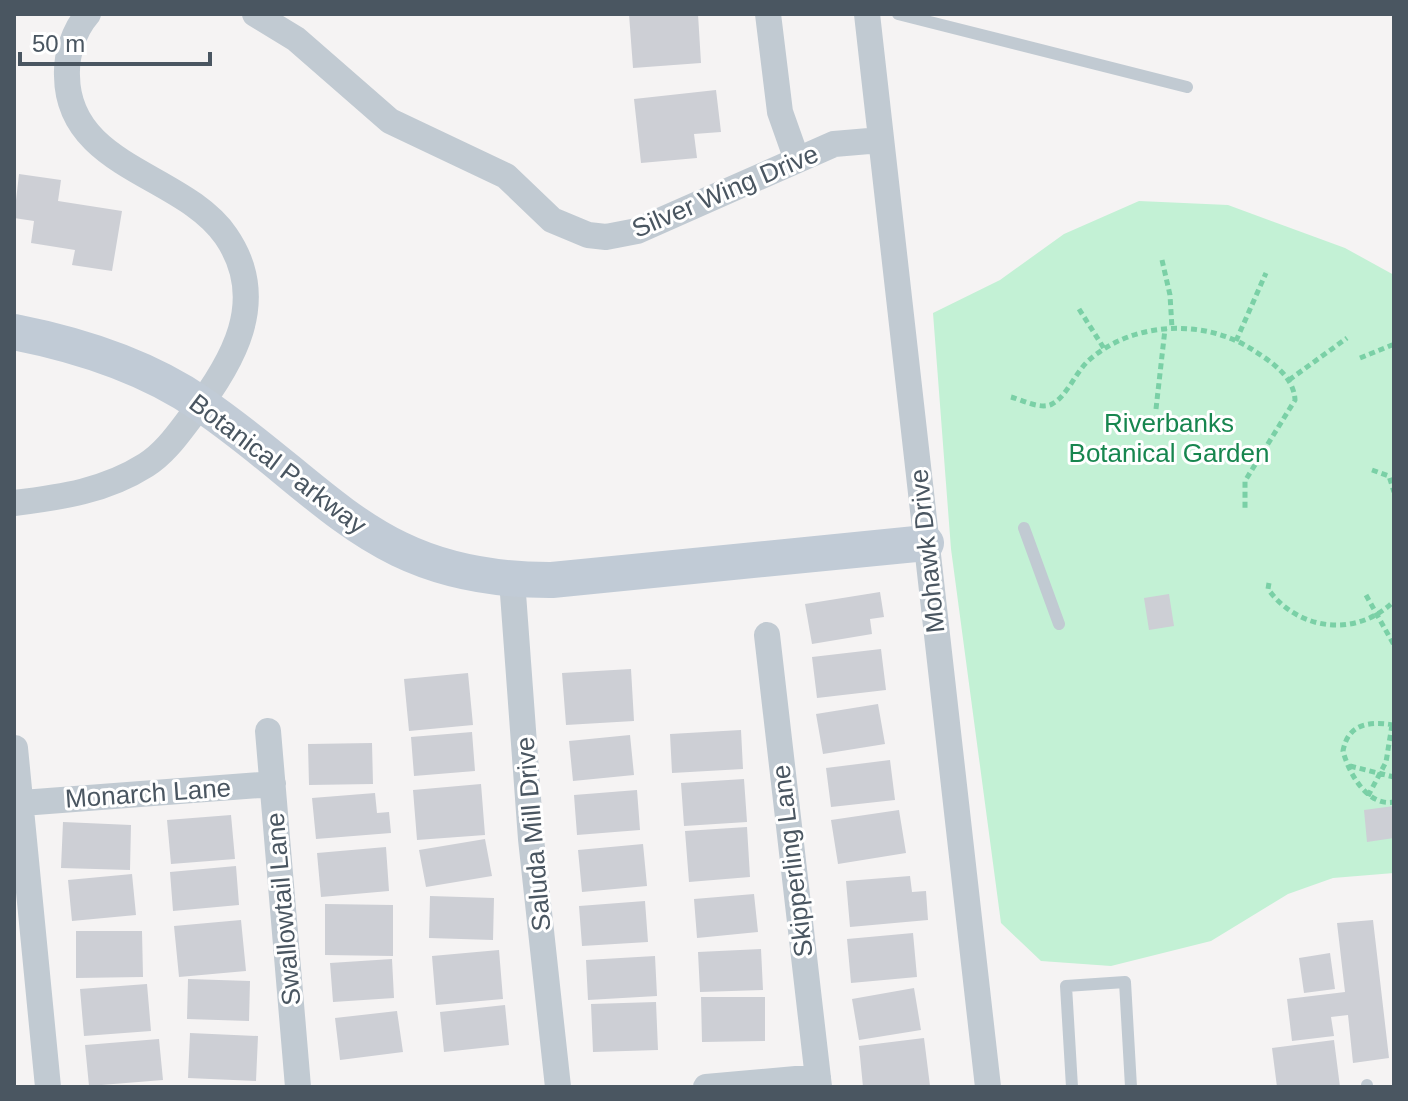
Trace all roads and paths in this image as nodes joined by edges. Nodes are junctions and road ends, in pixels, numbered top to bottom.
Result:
1 (88, 14) edge
2 (255, 14) edge
3 (768, 14) edge
4 (867, 14) edge
5 (898, 14) edge
6 (1187, 87) dead end
7 (881, 140) junction
8 (797, 160) junction
9 (1162, 260) dead end
10 (1266, 273) dead end
11 (1079, 309) dead end
12 (1168, 328) junction
13 (14, 332) edge
14 (1347, 338) dead end
15 (1236, 341) junction
16 (1394, 349) edge
17 (1105, 350) junction
18 (1360, 358) dead end
19 (1289, 380) junction
20 (1011, 397) dead end
21 (201, 404) junction
22 (1156, 409) dead end
23 (1372, 470) dead end
24 (1394, 492) edge
25 (14, 503) edge
26 (1245, 510) dead end
27 (1024, 528) dead end
28 (926, 543) junction
29 (512, 580) junction
30 (1269, 583) dead end
31 (1366, 595) dead end
32 (1394, 601) edge
33 (1377, 615) junction
34 (1059, 624) dead end
35 (767, 635) dead end
36 (1394, 645) edge
37 (1393, 725) edge
38 (268, 731) dead end
39 (15, 748) edge
40 (1391, 754) edge
41 (1350, 766) junction
42 (1381, 773) junction
43 (1394, 777) edge
44 (273, 784) junction
45 (1368, 796) junction
46 (1394, 802) edge
47 (22, 803) junction
48 (819, 1082) edge
49 (48, 1087) edge
50 (298, 1087) edge
51 (558, 1087) edge
52 (706, 1087) edge
53 (988, 1087) edge
54 (1072, 1087) edge
55 (1131, 1087) edge

1 - 21 street
2 - 8 street, Silver Wing Drive
3 - 8 street
4 - 7 street, Mohawk Drive
5 - 6 lane
7 - 8 street, Silver Wing Drive
7 - 28 street, Mohawk Drive
9 - 12 path
10 - 15 path
11 - 17 path
12 - 15 path
12 - 17 path
12 - 22 path
13 - 21 street, Botanical Parkway
14 - 19 path
15 - 19 path
16 - 18 path
17 - 20 path
19 - 26 path
21 - 25 street
21 - 29 street, Botanical Parkway
23 - 24 path
27 - 34 lane
28 - 29 street, Botanical Parkway
28 - 53 street, Mohawk Drive
29 - 51 street, Saluda Mill Drive
30 - 33 path
31 - 33 path
32 - 33 path
33 - 36 path
35 - 48 street, Skipperling Lane
37 - 40 path
37 - 41 path
38 - 44 street, Swallowtail Lane
39 - 47 street
40 - 42 path
41 - 42 path
41 - 45 path
42 - 43 path
42 - 45 path
44 - 47 street, Monarch Lane
44 - 50 street, Swallowtail Lane
45 - 46 path
47 - 49 street
48 - 52 street
54 - 55 lane

